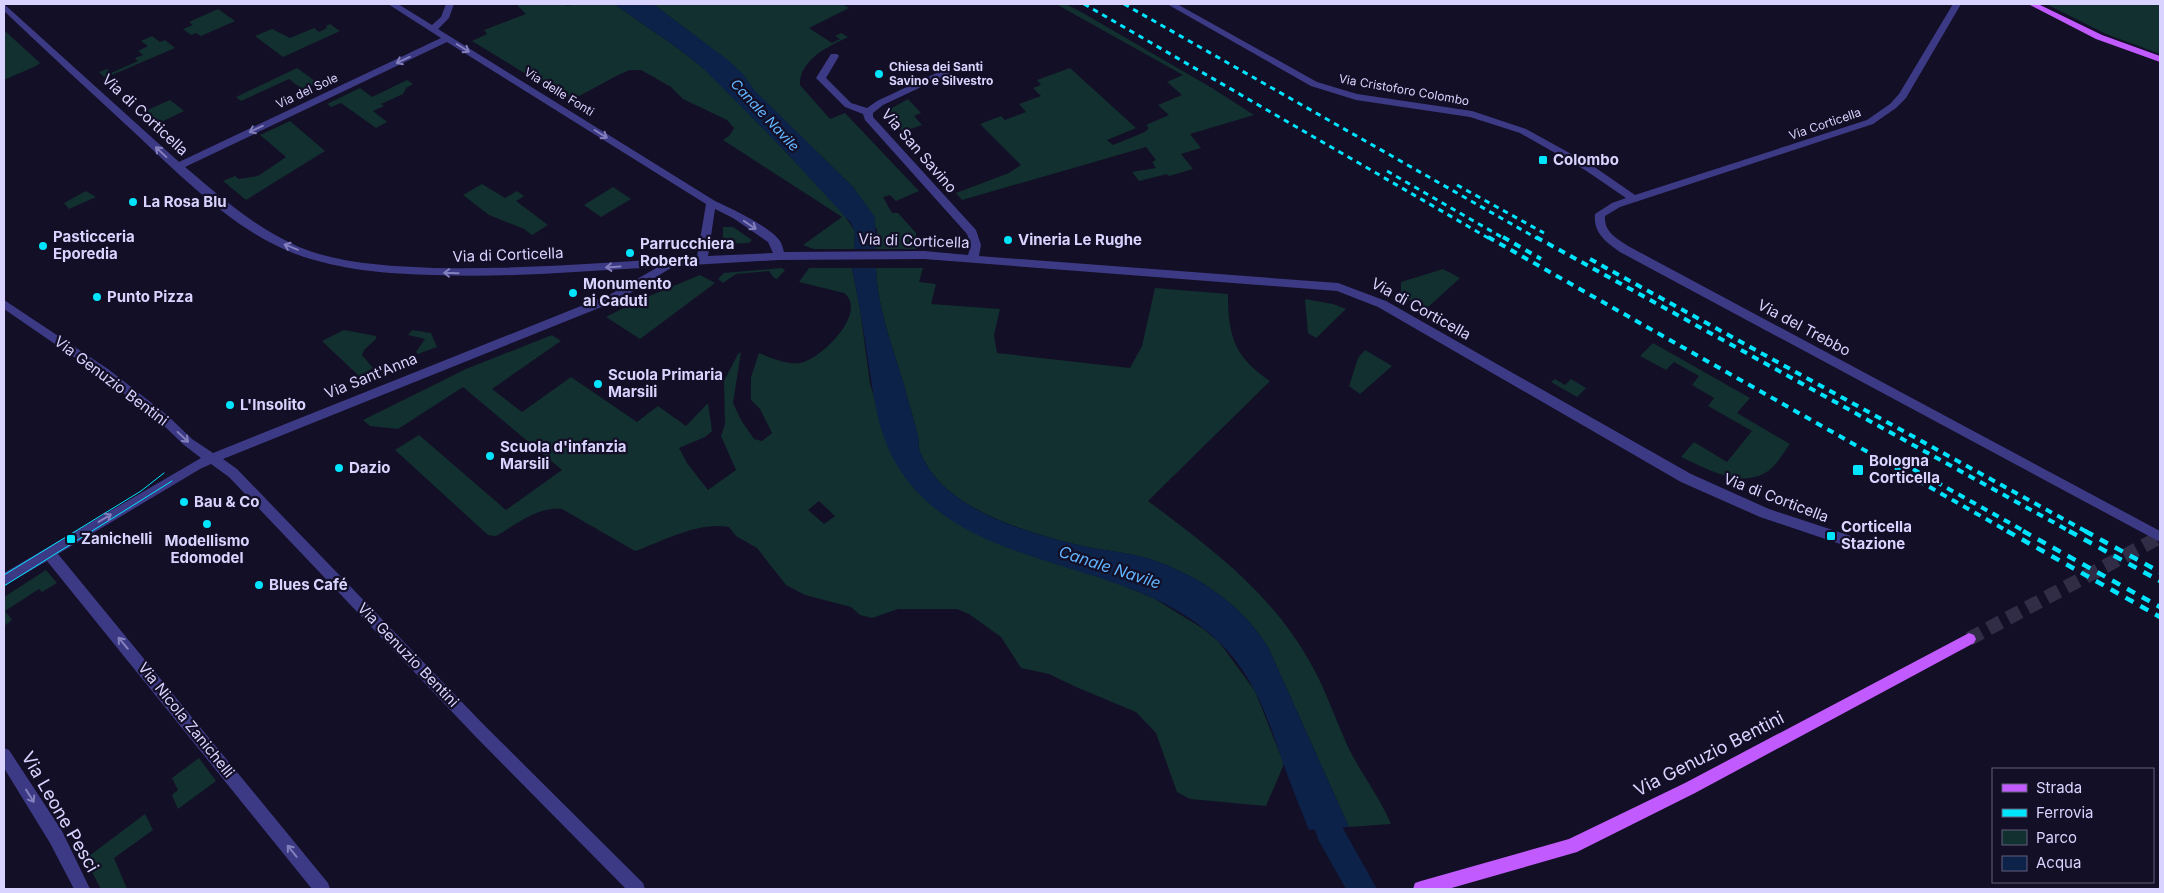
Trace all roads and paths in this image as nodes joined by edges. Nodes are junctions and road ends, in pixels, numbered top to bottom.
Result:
1 (392, 4) edge
2 (450, 4) edge
3 (1171, 4) edge
4 (1957, 4) edge
5 (2032, 4) edge
6 (4, 8) edge
7 (432, 29) junction
8 (447, 38) junction
9 (834, 56) dead end
10 (2160, 59) edge
11 (948, 71) dead end
12 (868, 112) junction
13 (1760, 158) joint
14 (177, 166) junction
15 (1634, 199) junction
16 (711, 204) junction
17 (779, 256) junction
18 (973, 258) junction
19 (702, 261) junction
20 (679, 263) junction
21 (4, 304) edge
22 (212, 458) junction
23 (2160, 537) edge
24 (1852, 542) dead end
25 (49, 553) junction
26 (4, 580) edge
27 (1970, 639) tunnel mouth
28 (4, 755) edge
29 (82, 889) edge
30 (322, 889) edge
31 (636, 889) edge
32 (1421, 889) edge

1 - 7 street, Via delle Fonti
2 - 7 street
3 - 15 street, Via Cristoforo Colombo
4 - 13 street, Via Corticella
5 - 10 main road
14 -> 6 street, Via di Corticella
7 - 8 street, Via delle Fonti
8 -> 14 street, Via del Sole
8 -> 16 street, Via delle Fonti
9 - 12 street
11 - 12 street, Via San Savino
12 - 18 street, Via San Savino
13 - 15 street, Via del Trebbo
20 -> 14 street, Via di Corticella
15 - 23 street, Via del Trebbo
16 -> 17 street, Via delle Fonti
16 - 19 street
17 - 18 street, Via di Corticella
17 - 19 street, Via di Corticella
18 - 24 street, Via di Corticella
19 - 20 street, Via di Corticella
20 - 22 street, Via Sant'Anna
21 -> 22 street, Via Genuzio Bentini
25 -> 22 street, Via Sant'Anna
22 - 31 street, Via Genuzio Bentini
25 - 26 street, Via Sant'Anna
30 -> 25 street, Via Nicola Zanichelli
27 - 32 main road, Via Genuzio Bentini
28 -> 29 street, Via Leone Pesci

